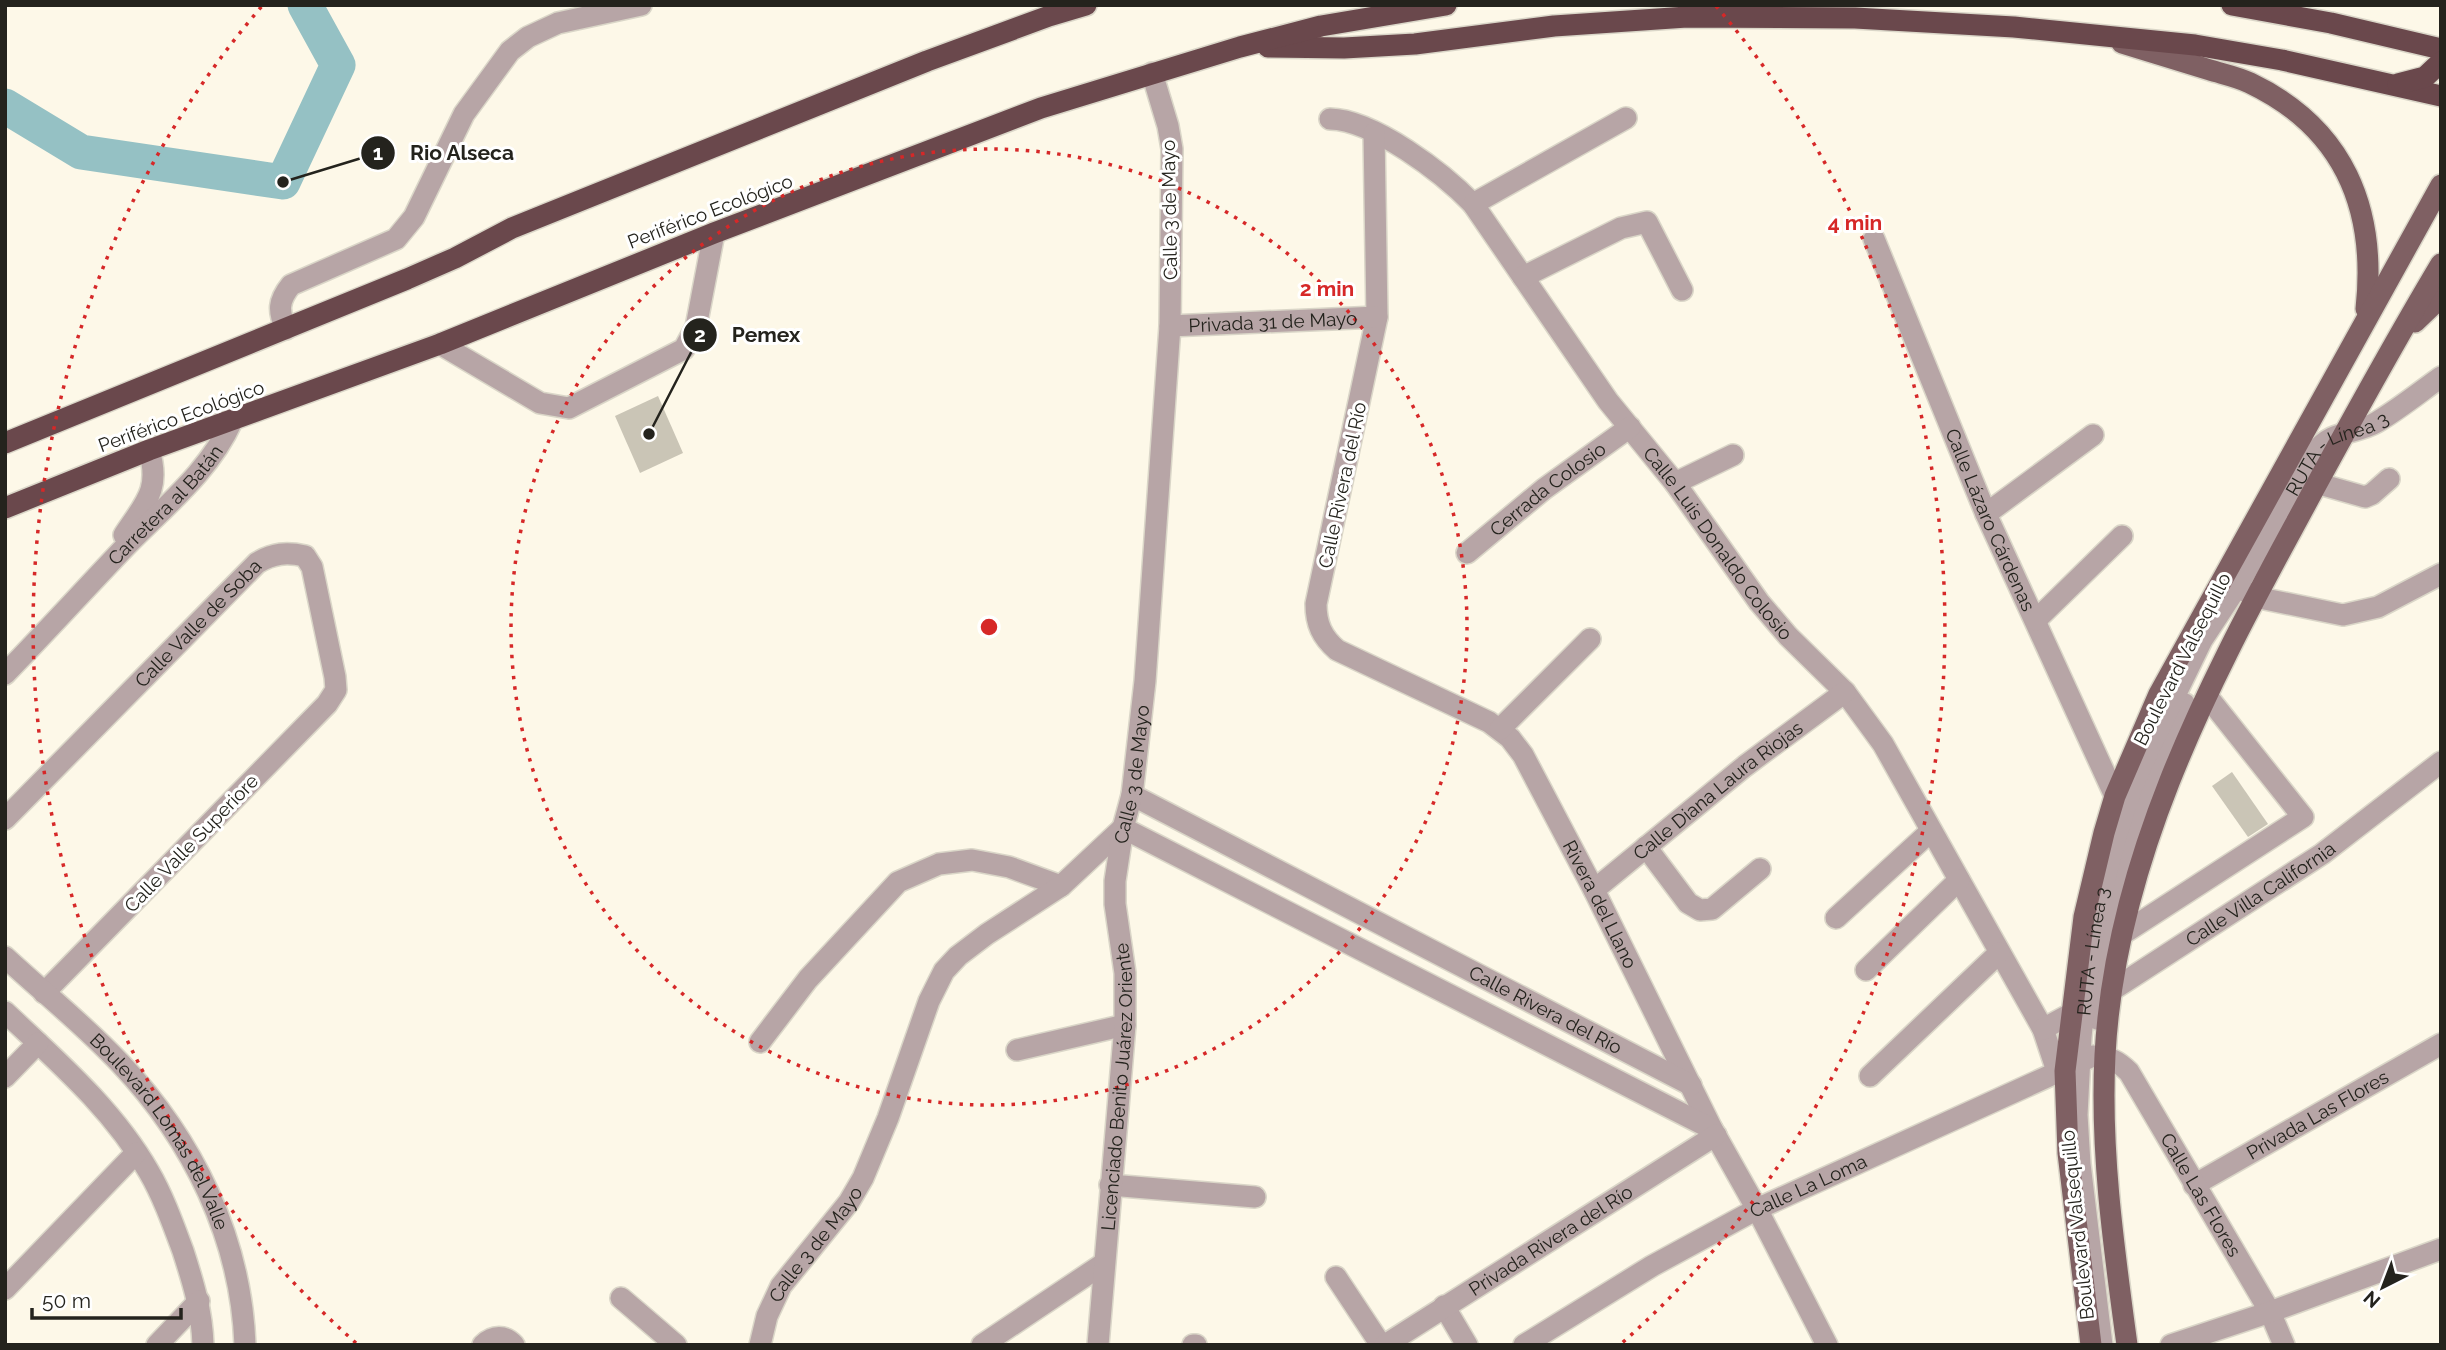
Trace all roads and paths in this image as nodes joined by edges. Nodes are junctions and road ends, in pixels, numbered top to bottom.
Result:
1 (641, 5) edge
2 (1086, 5) edge
3 (1446, 5) edge
4 (2232, 5) edge
5 (552, 14) edge
6 (2103, 37) junction
7 (1240, 47) junction
8 (2441, 49) edge
9 (2441, 62) edge
10 (1152, 74) junction
11 (2382, 83) junction
12 (2441, 96) edge
13 (1626, 118) dead end
14 (1330, 119) dead end
15 (1374, 133) junction
16 (2441, 185) edge
17 (1473, 204) junction
18 (714, 233) junction
19 (1874, 239) dead end
20 (2441, 264) edge
21 (1523, 277) junction
22 (1682, 290) dead end
23 (2441, 297) edge
24 (1377, 317) junction
25 (2365, 321) junction
26 (1170, 326) junction
27 (286, 329) junction
28 (2396, 340) junction
29 (440, 344) junction
30 (2441, 377) edge
31 (233, 421) junction
32 (1630, 426) junction
33 (2343, 432) junction
34 (2093, 435) dead end
35 (5, 443) edge
36 (149, 450) junction
37 (1733, 455) dead end
38 (2389, 479) dead end
39 (1675, 483) junction
40 (2316, 483) junction
41 (5, 508) edge
42 (1986, 514) junction
43 (2122, 536) dead end
44 (1467, 552) dead end
45 (2441, 573) edge
46 (92, 584) junction
47 (2246, 592) junction
48 (2035, 620) junction
49 (1590, 639) dead end
50 (5, 674) edge
51 (336, 690) joint
52 (1845, 692) junction
53 (2207, 696) junction
54 (1500, 729) junction
55 (2441, 762) edge
56 (1132, 795) junction
57 (2115, 796) junction
58 (5, 820) edge
59 (1123, 828) junction
60 (1931, 831) junction
61 (1647, 847) junction
62 (1760, 869) dead end
63 (1291, 877) junction
64 (1959, 880) junction
65 (1061, 886) junction
66 (1594, 890) junction
67 (1277, 906) junction
68 (1836, 918) dead end
69 (2121, 935) junction
70 (1999, 953) junction
71 (7, 963) edge
72 (1866, 970) dead end
73 (1493, 980) junction
74 (44, 993) junction
75 (2092, 1002) junction
76 (1478, 1008) junction
77 (5, 1012) edge
78 (1125, 1025) junction
79 (2043, 1029) junction
80 (760, 1042) dead end
81 (38, 1043) junction
82 (2441, 1044) edge
83 (1017, 1050) dead end
84 (2080, 1064) junction
85 (1870, 1076) dead end
86 (5, 1077) edge
87 (1691, 1085) junction
88 (1714, 1132) junction
89 (136, 1153) junction
90 (1110, 1185) junction
91 (2194, 1185) junction
92 (1255, 1197) dead end
93 (1757, 1209) junction
94 (2441, 1249) edge
95 (1103, 1264) junction
96 (1336, 1277) dead end
97 (5, 1289) edge
98 (621, 1298) dead end
99 (198, 1301) junction
100 (1444, 1306) junction
101 (2270, 1312) junction
102 (157, 1345) edge
103 (203, 1345) edge
104 (245, 1345) edge
105 (483, 1345) edge
106 (514, 1345) edge
107 (676, 1345) edge
108 (760, 1345) edge
109 (982, 1345) edge
110 (1098, 1345) edge
111 (1383, 1345) edge
112 (1467, 1345) edge
113 (1524, 1345) edge
114 (1827, 1345) edge
115 (2091, 1345) edge
116 (2102, 1345) edge
117 (2117, 1345) edge
118 (2127, 1345) edge
119 (2171, 1345) edge
120 (2284, 1345) edge

1 - 5 street
2 - 27 highway, Periférico Ecológico
3 - 7 highway, Periférico Ecológico
4 - 8 highway
5 - 27 street
6 - 7 highway
6 - 11 highway
6 - 25 main road
7 - 10 highway, Periférico Ecológico
9 - 11 highway
10 - 18 highway, Periférico Ecológico
10 - 26 street, Calle 3 de Mayo
11 - 12 highway
13 - 17 street
14 - 15 street, Calle Luis Donaldo Colosio
15 - 17 street, Calle Luis Donaldo Colosio
15 - 24 street, Calle Rivera del Río
16 - 25 main road, Boulevard Valsequillo
17 - 21 street, Calle Luis Donaldo Colosio
18 - 29 highway, Periférico Ecológico
18 - 29 street
19 - 42 street, Calle Lázaro Cárdenas
20 - 28 main road, Boulevard Valsequillo
21 - 22 street
21 - 32 street, Calle Luis Donaldo Colosio
23 - 28 main road
24 - 26 street, Privada 31 de Mayo
24 - 54 street, Calle Rivera del Río
25 - 57 main road, Boulevard Valsequillo
26 - 56 street, Calle 3 de Mayo
27 - 35 highway, Periférico Ecológico
28 - 33 main road, Boulevard Valsequillo
29 - 31 highway, Periférico Ecológico
30 - 33 street, RUTA - Línea 3
31 - 36 highway, Periférico Ecológico
31 - 46 street, Carretera al Batán
32 - 39 street, Calle Luis Donaldo Colosio
32 - 44 street, Cerrada Colosio
33 - 40 main road, Boulevard Valsequillo
33 - 47 street, RUTA - Línea 3
34 - 42 street
36 - 41 highway, Periférico Ecológico
36 - 46 street, Carretera al Batán
37 - 39 street
38 - 40 street
39 - 52 street, Calle Luis Donaldo Colosio
40 - 47 main road, Boulevard Valsequillo
42 - 48 street, Calle Lázaro Cárdenas
43 - 48 street
45 - 47 street
46 - 50 street, Carretera al Batán
47 - 53 main road, Boulevard Valsequillo
47 - 75 street, RUTA - Línea 3
48 - 57 street, Calle Lázaro Cárdenas
49 - 54 street
51 - 58 street, Calle Valle de Soba
51 - 74 street, Calle Valle Superiore
52 - 60 street, Calle Luis Donaldo Colosio
52 - 61 street, Calle Diana Laura Riojas
53 - 69 main road, Boulevard Valsequillo
53 - 69 street
54 - 66 street, Rivera del Llano
55 - 75 street, Calle Villa California
56 - 59 street, Calle 3 de Mayo
56 - 63 street, Calle Rivera del Río
57 - 75 main road, Boulevard Valsequillo
59 - 65 street, Calle 3 de Mayo
59 - 67 street, Calle Rivera del Río
59 - 78 street, Licenciado Benito Juárez Oriente
60 - 64 street, Calle Luis Donaldo Colosio
60 - 68 street
61 - 62 street
61 - 66 street, Calle Diana Laura Riojas
63 - 67 street
63 - 73 street, Calle Rivera del Río
64 - 70 street, Calle Luis Donaldo Colosio
64 - 72 street
65 - 80 street
65 - 108 street, Calle 3 de Mayo
66 - 87 street, Rivera del Llano
67 - 76 street, Calle Rivera del Río
69 - 75 main road, Boulevard Valsequillo
70 - 79 street, Calle Luis Donaldo Colosio
70 - 85 street
71 - 74 street, Boulevard Lomas del Valle
73 - 76 street
73 - 87 street, Calle Rivera del Río
74 - 104 street, Boulevard Lomas del Valle
75 - 79 street
75 - 84 main road, Boulevard Valsequillo
75 - 84 main road, Boulevard Valsequillo
76 - 88 street, Calle Rivera del Río
77 - 81 street, Boulevard Lomas del Valle
78 - 83 street
78 - 90 street, Licenciado Benito Juárez Oriente
79 - 84 street, Calle Luis Donaldo Colosio
81 - 86 street
81 - 89 street, Boulevard Lomas del Valle
82 - 91 street, Privada Las Flores
84 - 91 street, Calle Las Flores
84 - 93 street, Calle La Loma
84 - 115 main road, Boulevard Valsequillo
84 - 116 street
84 - 117 street
84 - 118 main road, Boulevard Valsequillo
87 - 88 street
88 - 93 street
88 - 100 street, Privada Rivera del Río
89 - 97 street
89 - 99 street, Boulevard Lomas del Valle
90 - 92 street
90 - 95 street, Licenciado Benito Juárez Oriente
91 - 101 street, Calle Las Flores
93 - 113 street, Calle La Loma
93 - 114 street
94 - 101 street
95 - 109 street
95 - 110 street, Licenciado Benito Juárez Oriente
96 - 111 street
98 - 107 street
99 - 102 street
99 - 103 street, Boulevard Lomas del Valle
100 - 111 street, Privada Rivera del Río
100 - 112 street
101 - 119 street
101 - 120 street, Calle Las Flores
105 - 106 street

